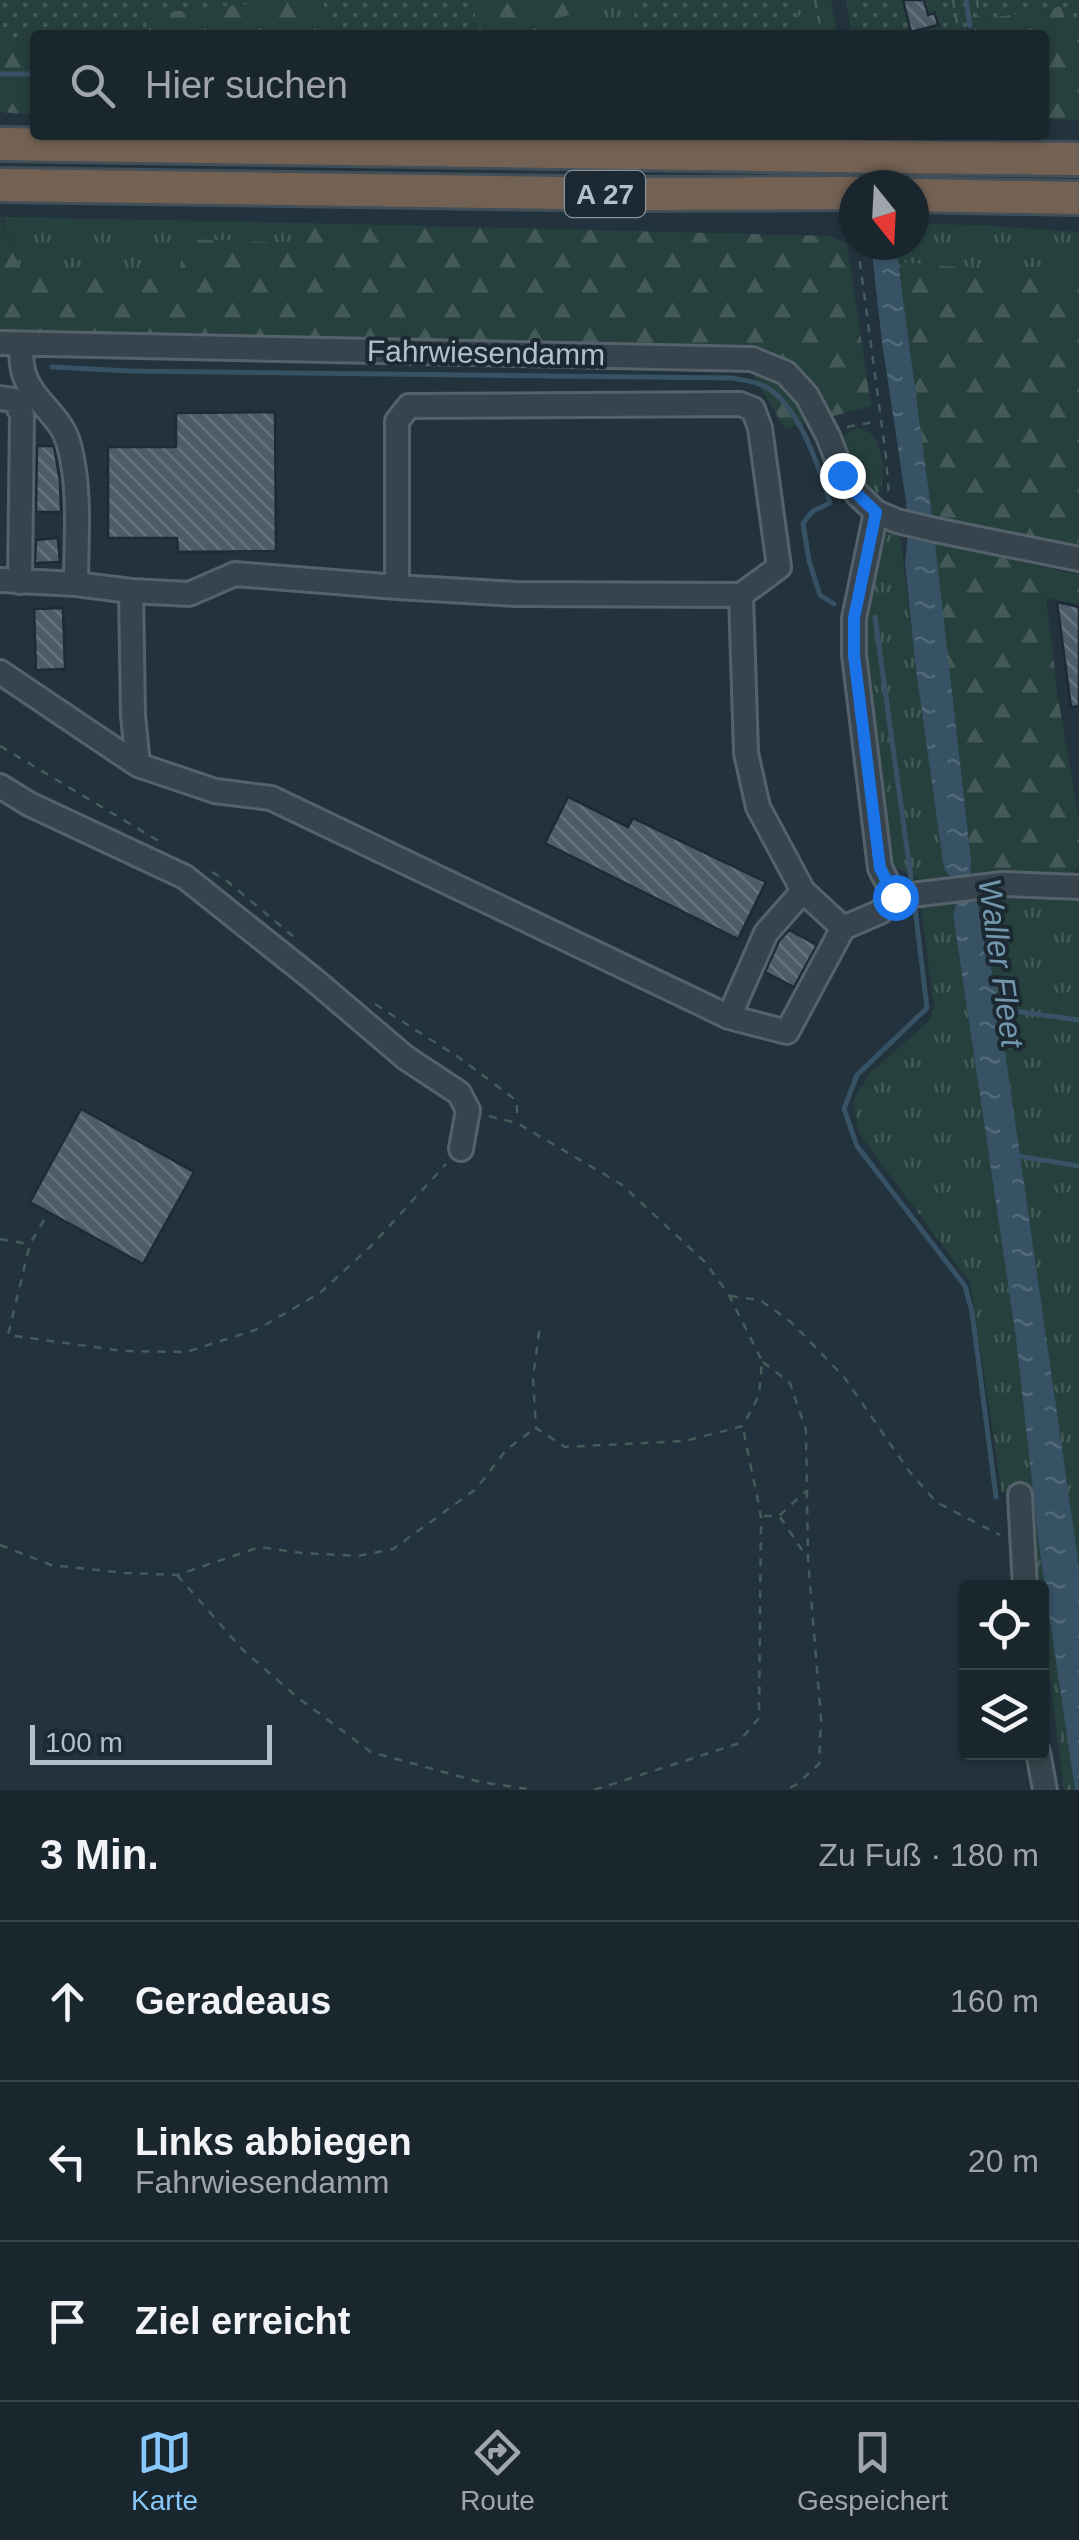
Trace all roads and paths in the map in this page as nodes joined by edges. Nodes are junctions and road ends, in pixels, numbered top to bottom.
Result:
1 (815, 0) edge
2 (953, 0) edge
3 (977, 0) edge
4 (979, 17) dead end
5 (957, 24) dead end
6 (821, 30) edge
7 (0, 144) edge
8 (1079, 159) edge
9 (0, 185) edge
10 (839, 193) edge
11 (929, 194) edge
12 (994, 196) junction
13 (1079, 198) edge
14 (1079, 222) edge
15 (860, 260) edge
16 (10, 344) edge
17 (0, 398) edge
18 (880, 421) junction
19 (828, 436) junction
20 (888, 517) junction
21 (1079, 558) edge
22 (10, 581) edge
23 (76, 584) junction
24 (397, 587) junction
25 (131, 591) junction
26 (741, 595) junction
27 (0, 672) edge
28 (138, 765) junction
29 (0, 786) edge
30 (1079, 887) edge
31 (803, 891) junction
32 (895, 897) junction
33 (843, 928) junction
34 (729, 1016) junction
35 (468, 1110) junction
36 (461, 1149) joint
37 (44, 1220) dead end
38 (0, 1239) edge
39 (30, 1244) junction
40 (729, 1296) junction
41 (540, 1325) dead end
42 (0, 1332) edge
43 (8, 1335) junction
44 (762, 1361) junction
45 (742, 1426) junction
46 (536, 1428) junction
47 (807, 1490) junction
48 (1020, 1495) dead end
49 (760, 1516) junction
50 (779, 1516) junction
51 (0, 1544) edge
52 (1024, 1547) junction
53 (808, 1560) junction
54 (177, 1575) junction
55 (1025, 1580) edge
56 (1039, 1760) edge
57 (535, 1790) edge
58 (594, 1790) edge
59 (786, 1790) edge
60 (1045, 1790) edge

1 - 6 path
2 - 5 path
3 - 4 path
7 - 8 highway, A 27, bridge
9 - 10 highway, A 27
11 - 12 highway
12 - 13 highway
12 - 14 highway
15 - 18 path
16 - 19 street, Fahrwiesendamm
16 - 23 street
17 - 22 street
18 - 19 path
18 - 20 path
19 - 20 street, Fahrwiesendamm
20 - 21 street
20 - 32 street
22 - 23 street
23 - 25 street
24 - 25 street
24 - 26 street
24 - 26 street
25 - 28 street
26 - 31 street
27 - 28 street
28 - 34 street
29 - 35 street
30 - 32 street
31 - 33 street
31 - 34 street
32 - 33 street
33 - 34 street
35 - 36 street
35 - 40 path
36 - 43 path
37 - 39 path
38 - 39 path
39 - 43 path
40 - 44 path
40 - 52 path
41 - 46 path
42 - 43 path
44 - 45 path
44 - 47 path
45 - 46 path
45 - 49 path
46 - 54 path
47 - 50 path
47 - 53 path
48 - 52 street
49 - 50 path
49 - 58 path
50 - 53 path
51 - 54 path
52 - 55 street
53 - 59 path
54 - 57 path
56 - 60 street

